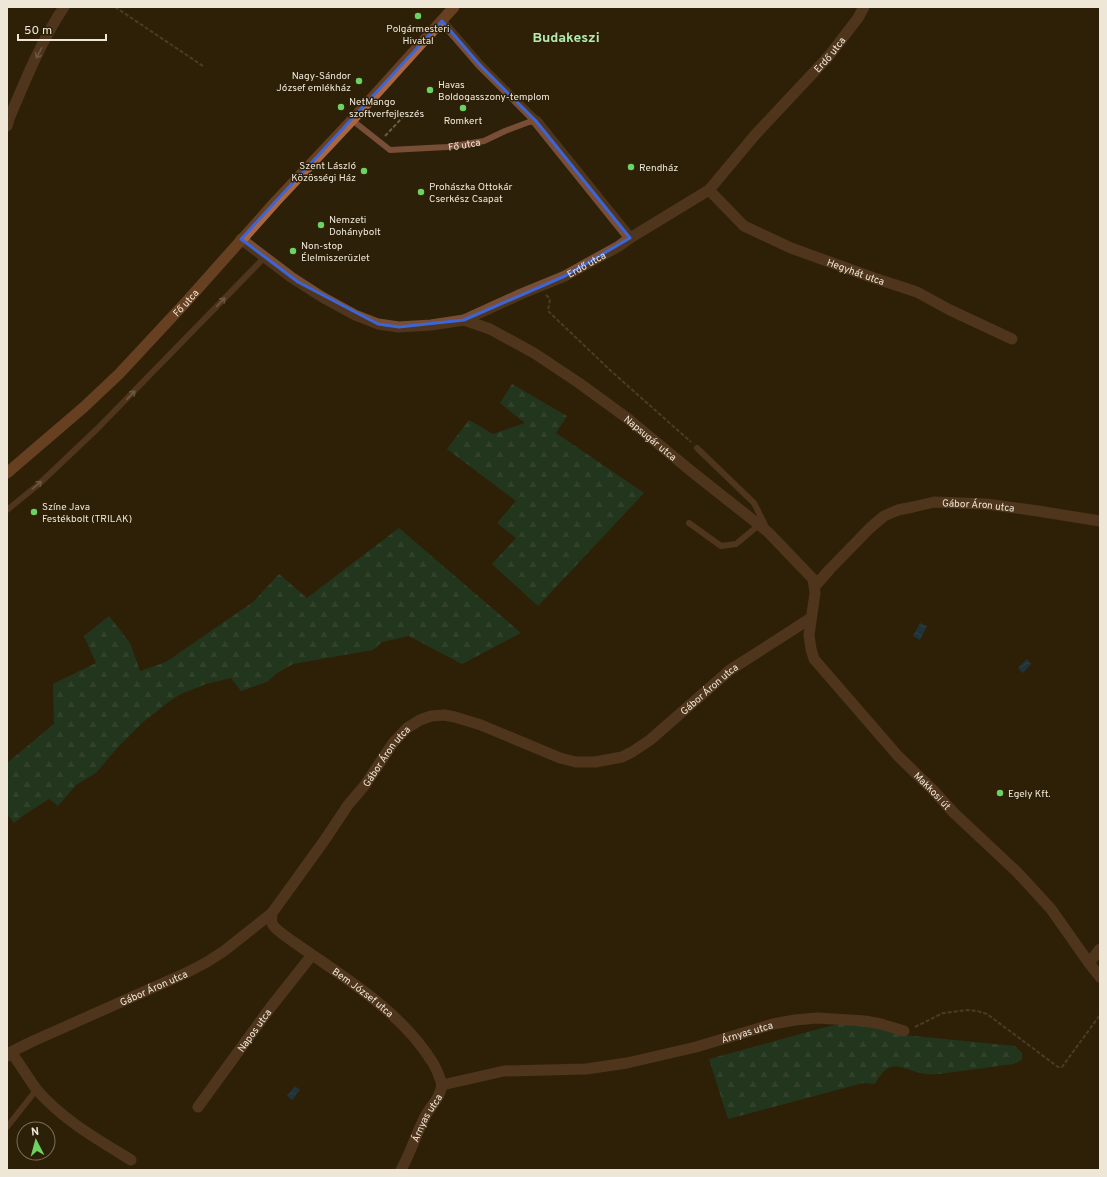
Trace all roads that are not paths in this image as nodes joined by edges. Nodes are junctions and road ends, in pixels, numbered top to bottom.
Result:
1 (64, 7) edge
2 (454, 7) edge
3 (864, 7) edge
4 (442, 22) junction
5 (352, 120) junction
6 (536, 121) junction
7 (7, 126) edge
8 (708, 190) junction
9 (630, 238) junction
10 (241, 239) junction
11 (264, 256) junction
12 (464, 320) junction
13 (1012, 339) dead end
14 (697, 448) road end
15 (7, 473) edge
16 (7, 510) edge
17 (1100, 521) edge
18 (689, 523) dead end
19 (759, 525) junction
20 (768, 532) junction
21 (815, 586) junction
22 (812, 618) junction
23 (272, 913) junction
24 (1100, 949) edge
25 (312, 955) junction
26 (1089, 963) junction
27 (1100, 977) edge
28 (904, 1031) road end
29 (9, 1054) edge
30 (442, 1085) junction
31 (37, 1089) junction
32 (198, 1107) dead end
33 (7, 1127) edge
34 (131, 1160) dead end
35 (401, 1170) edge

1 -> 7 street
2 - 4 main road, Fő utca
3 - 8 street, Erdő utca
4 - 5 main road, Fő utca
4 - 6 street
5 - 6 lane, Fő utca
5 - 10 main road, Fő utca
6 - 9 street
8 - 9 street, Erdő utca
8 - 13 street, Hegyhát utca
9 - 12 street, Erdő utca
10 - 11 street, Erdő utca
10 - 15 main road, Fő utca
11 - 12 street, Erdő utca
16 -> 11 lane
12 - 19 street, Napsugár utca
14 - 20 lane
17 - 21 street, Gábor Áron utca
18 - 19 lane
19 - 20 street, Napsugár utca
20 - 21 street, Napsugár utca
21 - 22 street, Makkosi út
22 - 23 street, Gábor Áron utca
22 - 26 street, Makkosi út
23 - 25 street, Bem József utca
23 - 29 street, Gábor Áron utca
24 - 26 street
25 - 30 street, Bem József utca
25 - 32 street, Napos utca
26 - 27 street, Makkosi út
28 - 30 street, Árnyas utca
29 - 31 street
30 - 35 street, Árnyas utca
31 - 33 lane
31 - 34 street

